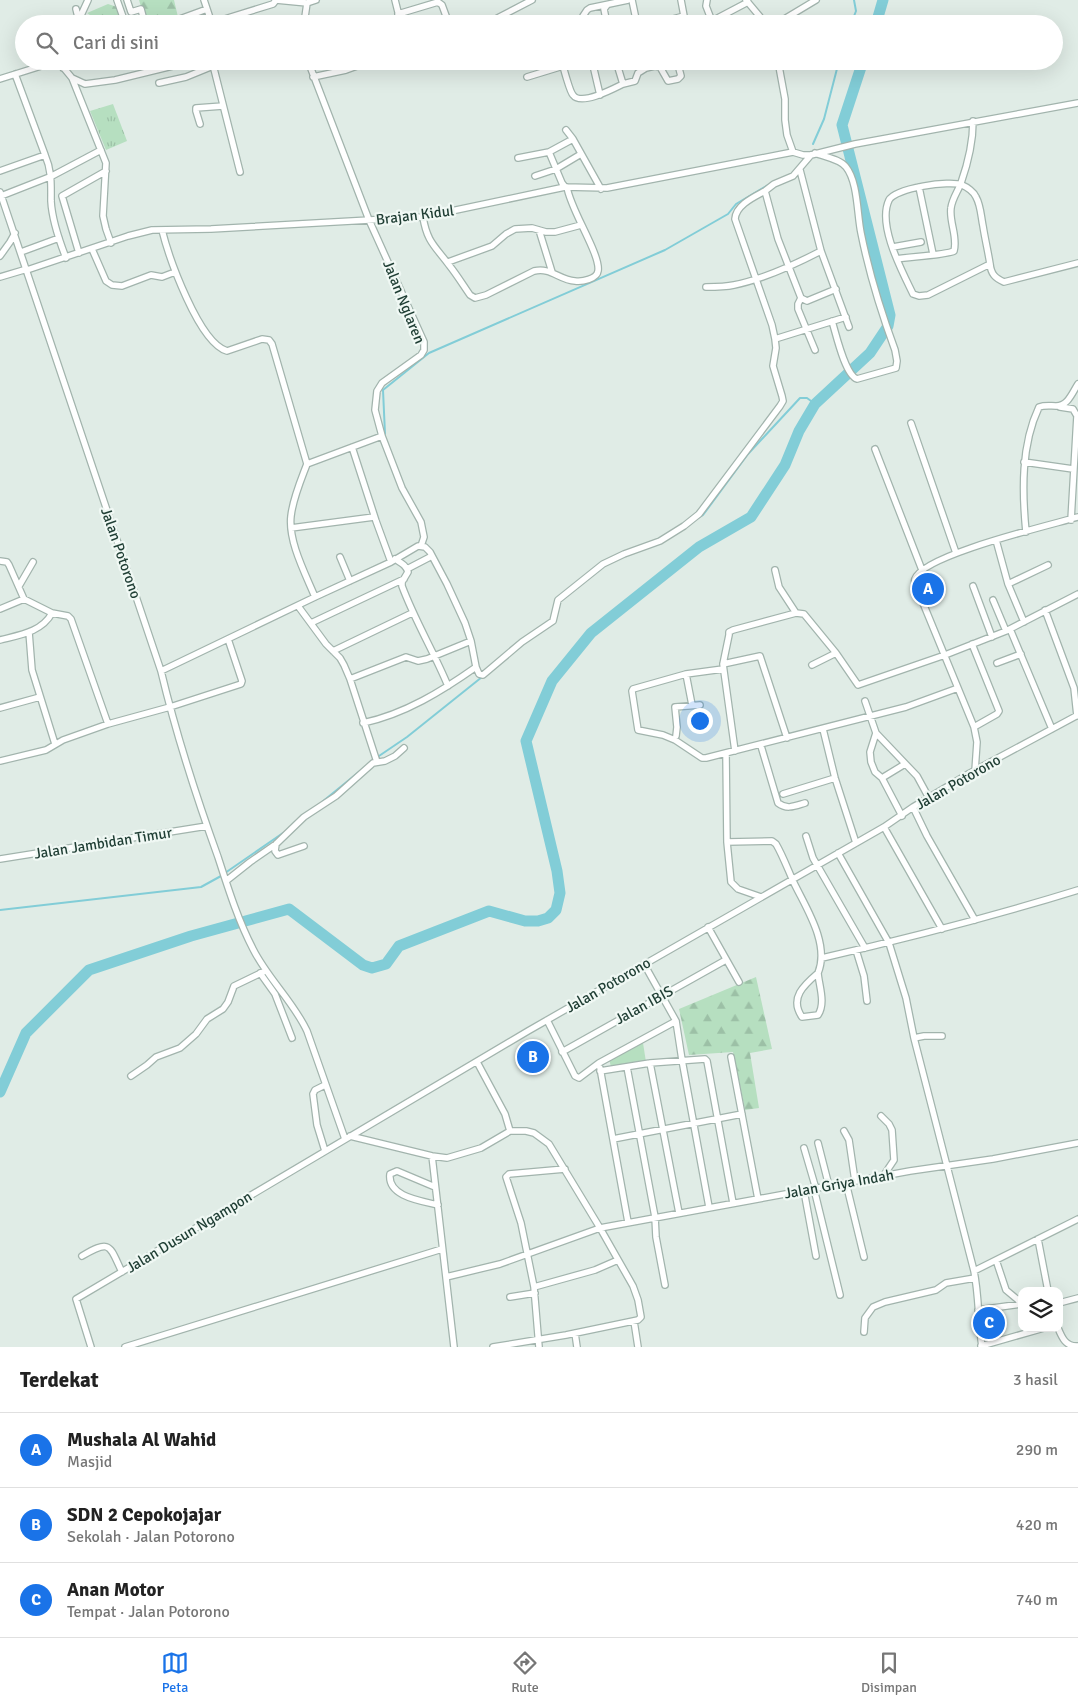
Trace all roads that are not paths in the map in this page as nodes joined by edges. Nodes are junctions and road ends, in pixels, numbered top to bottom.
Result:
1 (88, 0) edge
2 (117, 0) edge
3 (127, 0) edge
4 (204, 0) edge
5 (276, 0) edge
6 (316, 0) edge
7 (395, 0) edge
8 (532, 0) edge
9 (630, 0) edge
10 (681, 0) edge
11 (707, 0) edge
12 (816, 0) edge
13 (747, 1) edge
14 (522, 2) edge
15 (307, 3) junction
16 (606, 5) junction
17 (76, 9) dead end
18 (207, 9) junction
19 (398, 14) joint
20 (77, 15) edge
21 (80, 15) edge
22 (122, 15) edge
23 (143, 15) edge
24 (191, 15) edge
25 (209, 15) edge
26 (238, 15) edge
27 (305, 15) edge
28 (446, 15) edge
29 (501, 15) edge
30 (584, 15) edge
31 (605, 15) edge
32 (634, 15) edge
33 (684, 15) edge
34 (709, 15) edge
35 (724, 15) edge
36 (759, 15) edge
37 (791, 15) edge
38 (29, 70) edge
39 (65, 70) edge
40 (153, 70) edge
41 (200, 70) edge
42 (214, 70) edge
43 (311, 70) edge
44 (346, 70) edge
45 (546, 70) edge
46 (565, 70) edge
47 (594, 70) edge
48 (619, 70) edge
49 (640, 70) edge
50 (662, 70) edge
51 (679, 70) edge
52 (780, 70) edge
53 (16, 74) junction
54 (313, 77) junction
55 (526, 77) dead end
56 (72, 78) junction
57 (0, 79) edge
58 (159, 83) dead end
59 (623, 84) junction
60 (600, 95) junction
61 (1078, 103) edge
62 (223, 106) junction
63 (973, 121) junction
64 (200, 124) dead end
65 (566, 130) dead end
66 (573, 139) junction
67 (101, 150) junction
68 (549, 152) junction
69 (793, 152) junction
70 (581, 154) junction
71 (813, 154) junction
72 (45, 155) junction
73 (518, 158) dead end
74 (556, 169) junction
75 (800, 170) junction
76 (0, 171) edge
77 (106, 171) junction
78 (240, 172) dead end
79 (52, 176) junction
80 (535, 176) dead end
81 (961, 184) junction
82 (566, 187) junction
83 (919, 187) junction
84 (601, 190) junction
85 (765, 191) junction
86 (1, 197) edge
87 (423, 217) junction
88 (370, 220) junction
89 (581, 225) junction
90 (162, 230) junction
91 (539, 230) junction
92 (14, 233) junction
93 (59, 238) junction
94 (921, 242) dead end
95 (111, 243) junction
96 (893, 247) junction
97 (92, 249) junction
98 (822, 251) junction
99 (21, 252) junction
100 (79, 253) junction
101 (933, 254) junction
102 (0, 256) edge
103 (66, 258) junction
104 (897, 259) junction
105 (448, 262) junction
106 (1078, 263) edge
107 (990, 264) junction
108 (788, 266) junction
109 (27, 270) junction
110 (175, 272) junction
111 (552, 272) junction
112 (0, 277) edge
113 (756, 279) junction
114 (706, 287) dead end
115 (836, 289) junction
116 (801, 298) junction
117 (846, 317) junction
118 (832, 321) junction
119 (849, 327) dead end
120 (807, 329) junction
121 (775, 339) junction
122 (816, 350) dead end
123 (1078, 384) edge
124 (1058, 406) junction
125 (911, 423) dead end
126 (382, 436) junction
127 (352, 447) junction
128 (875, 449) dead end
129 (1024, 462) junction
130 (307, 464) junction
131 (1073, 469) junction
132 (374, 517) junction
133 (1078, 517) edge
134 (1071, 520) junction
135 (291, 528) junction
136 (1026, 532) junction
137 (996, 540) junction
138 (422, 546) junction
139 (956, 553) junction
140 (432, 556) junction
141 (340, 557) dead end
142 (0, 561) edge
143 (393, 561) junction
144 (33, 562) dead end
145 (1048, 565) dead end
146 (407, 569) junction
147 (775, 570) dead end
148 (922, 570) junction
149 (404, 578) junction
150 (350, 581) junction
151 (1008, 584) junction
152 (19, 586) junction
153 (974, 586) dead end
154 (1078, 594) edge
155 (315, 597) junction
156 (24, 599) junction
157 (994, 600) dead end
158 (298, 606) junction
159 (0, 609) edge
160 (1045, 610) junction
161 (412, 612) junction
162 (796, 613) junction
163 (52, 614) junction
164 (1024, 622) junction
165 (311, 624) junction
166 (1008, 630) junction
167 (29, 632) junction
168 (992, 637) junction
169 (228, 639) junction
170 (0, 640) edge
171 (471, 641) junction
172 (972, 644) junction
173 (333, 651) junction
174 (836, 653) junction
175 (1021, 654) junction
176 (945, 655) junction
177 (434, 656) junction
178 (998, 664) dead end
179 (812, 665) dead end
180 (476, 667) junction
181 (723, 667) junction
182 (162, 671) junction
183 (686, 674) junction
184 (350, 679) junction
185 (448, 686) junction
186 (958, 688) junction
187 (40, 697) junction
188 (865, 701) dead end
189 (692, 705) junction
190 (700, 705) dead end
191 (170, 707) junction
192 (0, 708) edge
193 (1077, 715) edge
194 (870, 716) junction
195 (363, 723) junction
196 (108, 724) junction
197 (974, 727) junction
198 (823, 729) junction
199 (1052, 729) junction
200 (876, 733) junction
201 (676, 736) dead end
202 (788, 738) junction
203 (55, 744) junction
204 (761, 746) junction
205 (404, 748) dead end
206 (735, 751) junction
207 (726, 753) junction
208 (376, 760) junction
209 (0, 761) edge
210 (905, 764) junction
211 (975, 771) junction
212 (835, 778) junction
213 (882, 778) junction
214 (783, 794) dead end
215 (929, 798) junction
216 (805, 803) dead end
217 (913, 807) junction
218 (902, 816) junction
219 (207, 826) junction
220 (884, 827) junction
221 (806, 836) dead end
222 (727, 842) junction
223 (856, 843) junction
224 (276, 844) junction
225 (304, 846) dead end
226 (838, 853) junction
227 (0, 860) edge
228 (817, 864) junction
229 (226, 879) junction
230 (792, 880) junction
231 (1078, 890) edge
232 (761, 897) junction
233 (975, 920) junction
234 (708, 927) junction
235 (942, 929) junction
236 (888, 943) junction
237 (865, 948) junction
238 (856, 950) junction
239 (822, 958) junction
240 (726, 959) junction
241 (644, 964) junction
242 (263, 972) junction
243 (818, 973) junction
244 (739, 982) dead end
245 (662, 995) junction
246 (867, 1001) dead end
247 (547, 1020) junction
248 (676, 1021) junction
249 (942, 1036) dead end
250 (292, 1038) dead end
251 (914, 1038) junction
252 (562, 1052) junction
253 (731, 1056) dead end
254 (682, 1060) junction
255 (477, 1062) junction
256 (600, 1063) junction
257 (650, 1063) junction
258 (627, 1068) junction
259 (600, 1071) junction
260 (130, 1076) dead end
261 (325, 1085) junction
262 (742, 1114) junction
263 (881, 1116) dead end
264 (717, 1118) junction
265 (693, 1123) junction
266 (663, 1130) junction
267 (510, 1131) junction
268 (844, 1131) dead end
269 (639, 1133) junction
270 (348, 1138) junction
271 (613, 1138) junction
272 (818, 1143) dead end
273 (1078, 1143) edge
274 (804, 1148) dead end
275 (325, 1151) junction
276 (432, 1156) junction
277 (947, 1166) junction
278 (565, 1169) junction
279 (882, 1178) junction
280 (855, 1181) junction
281 (846, 1183) junction
282 (435, 1186) junction
283 (829, 1186) junction
284 (815, 1189) junction
285 (804, 1191) junction
286 (758, 1198) junction
287 (733, 1203) junction
288 (438, 1205) junction
289 (709, 1207) junction
290 (679, 1213) junction
291 (655, 1217) junction
292 (1078, 1219) edge
293 (628, 1222) junction
294 (600, 1228) junction
295 (1038, 1239) junction
296 (442, 1249) junction
297 (528, 1254) junction
298 (82, 1256) dead end
299 (816, 1256) dead end
300 (864, 1257) dead end
301 (618, 1260) junction
302 (996, 1260) junction
303 (974, 1271) junction
304 (122, 1272) junction
305 (446, 1277) junction
306 (975, 1278) junction
307 (665, 1285) dead end
308 (1047, 1287) edge
309 (535, 1290) junction
310 (840, 1295) dead end
311 (510, 1297) dead end
312 (1078, 1298) edge
313 (1018, 1301) edge
314 (1063, 1302) edge
315 (1018, 1305) edge
316 (978, 1310) junction
317 (634, 1321) junction
318 (864, 1332) dead end
319 (1024, 1332) edge
320 (1059, 1332) edge
321 (1060, 1332) edge
322 (575, 1333) junction
323 (540, 1340) junction
324 (982, 1346) edge
325 (1078, 1346) edge
326 (91, 1347) edge
327 (126, 1347) edge
328 (454, 1347) edge
329 (493, 1347) edge
330 (540, 1347) edge
331 (576, 1347) edge
332 (638, 1347) edge
333 (1063, 1347) edge

1 - 21 street
2 - 22 street
3 - 23 street
4 - 18 street
5 - 15 street
5 - 26 street
6 - 15 street
7 - 19 street
8 - 14 street
9 - 16 street
9 - 32 street
10 - 33 street
11 - 34 street
12 - 37 street
13 - 35 street
13 - 36 street
14 - 29 street
15 - 27 street
16 - 30 street
16 - 31 street
17 - 20 street
18 - 24 street
18 - 25 street
19 - 28 street
38 - 53 street
39 - 56 street
40 - 56 street
41 - 58 street
42 - 62 street
43 - 54 street, Jalan Nglaren
44 - 54 street
45 - 55 street
46 - 60 street
47 - 60 street
48 - 59 street
49 - 59 street
50 - 51 street
52 - 69 street
53 - 57 street
53 - 72 street
54 - 88 street, Jalan Nglaren
56 - 67 street
59 - 60 street
61 - 63 street
62 - 64 street
62 - 78 street
63 - 71 street
63 - 81 street
65 - 66 street
66 - 68 street
66 - 70 street
67 - 77 street
67 - 79 street
68 - 73 street
68 - 74 street
69 - 71 street, Brajan Kidul
69 - 84 street, Brajan Kidul
70 - 74 street
70 - 84 street
71 - 75 street
71 - 118 street
72 - 76 street
72 - 79 street
74 - 80 street
74 - 82 street
75 - 85 street
75 - 98 street
77 - 95 street
77 - 100 street
79 - 86 street
79 - 93 street
81 - 83 street
81 - 101 street
81 - 107 street
82 - 84 street, Brajan Kidul
82 - 87 street, Brajan Kidul
82 - 89 street
83 - 96 street
83 - 101 street
85 - 108 street
85 - 113 street
86 - 92 street, Jalan Potorono
87 - 88 street, Brajan Kidul
87 - 105 street
88 - 90 street, Brajan Kidul
88 - 126 street, Jalan Nglaren
89 - 91 street
89 - 111 street
90 - 95 street, Brajan Kidul
90 - 110 street
91 - 105 street
91 - 111 street
92 - 99 street, Jalan Potorono
92 - 102 street
93 - 99 street
93 - 103 street
94 - 96 street
95 - 97 street, Brajan Kidul
96 - 104 street
97 - 100 street, Brajan Kidul
97 - 110 street
98 - 108 street
98 - 115 street
99 - 109 street, Jalan Potorono
100 - 103 street, Brajan Kidul
101 - 104 street
103 - 109 street, Brajan Kidul
104 - 107 street
105 - 111 street
106 - 107 street
108 - 113 street
108 - 116 street
109 - 112 street, Brajan Kidul
109 - 182 street, Jalan Potorono
110 - 130 street
113 - 114 street
113 - 121 street
115 - 116 street
115 - 117 street
116 - 120 street
117 - 118 street
117 - 119 street
118 - 120 street
120 - 121 street
120 - 122 street
121 - 180 street
123 - 124 street
124 - 129 street
124 - 131 street
125 - 139 street
126 - 127 street
126 - 138 street, Jalan Nglaren
127 - 130 street
127 - 132 street
128 - 148 street
129 - 131 street
129 - 136 street
130 - 135 street
131 - 134 street
132 - 135 street
132 - 143 street
133 - 134 street
134 - 136 street
135 - 155 street
136 - 137 street
137 - 139 street
137 - 151 street
138 - 140 street
138 - 143 street
139 - 148 street
140 - 146 street
140 - 171 street
141 - 150 street
142 - 152 street
143 - 146 street
143 - 150 street
144 - 152 street
145 - 151 street
146 - 149 street
147 - 162 street
148 - 176 street
149 - 161 street
149 - 165 street
150 - 155 street
151 - 164 street
152 - 156 street
153 - 168 street
154 - 160 street
155 - 158 street
156 - 159 street
156 - 163 street
157 - 166 street
158 - 165 street
158 - 169 street
160 - 164 street
160 - 193 street
161 - 173 street
161 - 177 street
162 - 174 street
162 - 181 street
163 - 167 street
163 - 196 street
164 - 166 street
165 - 173 street
166 - 168 street
166 - 175 street
167 - 170 street
167 - 187 street
168 - 172 street
169 - 182 street
169 - 191 street
171 - 177 street
171 - 180 street
172 - 176 street
172 - 197 street
173 - 184 street
174 - 176 street
174 - 179 street
175 - 178 street
175 - 199 street
176 - 186 street
177 - 184 street
177 - 185 street
180 - 185 street
181 - 183 street
181 - 202 street
181 - 206 street
182 - 191 street, Jalan Potorono
183 - 189 street
183 - 207 street
184 - 195 street
185 - 195 street
186 - 194 street
186 - 197 street
187 - 192 street
187 - 203 street
188 - 194 street
189 - 190 street
189 - 201 street
191 - 196 street
191 - 219 street, Jalan Potorono
193 - 199 street, Jalan Potorono
194 - 198 street
194 - 200 street
195 - 208 street
196 - 203 street
197 - 211 street
198 - 202 street
198 - 212 street
199 - 211 street, Jalan Potorono
200 - 210 street
200 - 213 street
202 - 204 street
203 - 209 street
204 - 206 street
204 - 216 street
205 - 208 street
206 - 207 street
207 - 222 street
208 - 224 street
210 - 213 street
210 - 215 street
211 - 215 street, Jalan Potorono
212 - 214 street
212 - 223 street
213 - 218 street
215 - 217 street, Jalan Potorono
217 - 218 street, Jalan Potorono
217 - 233 street
218 - 220 street, Jalan Potorono
219 - 227 street, Jalan Jambidan Timur
219 - 229 street, Jalan Potorono
220 - 223 street, Jalan Potorono
220 - 235 street
221 - 228 street
222 - 230 street
222 - 232 street
223 - 226 street, Jalan Potorono
224 - 225 street
224 - 229 street
226 - 228 street, Jalan Potorono
226 - 236 street
228 - 230 street, Jalan Potorono
228 - 237 street
229 - 242 street, Jalan Potorono
230 - 232 street, Jalan Potorono
230 - 239 street
231 - 233 street
232 - 234 street, Jalan Potorono
233 - 235 street
234 - 240 street
234 - 241 street, Jalan Potorono
235 - 236 street
236 - 237 street
236 - 251 street
237 - 238 street
238 - 239 street
238 - 246 street
239 - 243 street
240 - 244 street
240 - 245 street, Jalan IBIS
241 - 245 street
241 - 247 street, Jalan Potorono
242 - 250 street
242 - 260 street
242 - 261 street
243 - 243 street
245 - 248 street
245 - 252 street, Jalan IBIS
247 - 252 street
247 - 255 street, Jalan Potorono
248 - 254 street
248 - 256 street
249 - 251 street
251 - 277 street
252 - 256 street
253 - 262 street
254 - 257 street
254 - 264 street
254 - 265 street
255 - 267 street
255 - 270 street, Jalan Potorono
256 - 259 street
257 - 258 street
257 - 266 street
258 - 259 street
258 - 269 street
259 - 271 street
261 - 270 street
261 - 275 street
262 - 264 street
262 - 286 street
263 - 279 street
264 - 265 street
264 - 287 street
265 - 266 street
265 - 289 street
266 - 269 street
266 - 290 street
267 - 276 street
267 - 278 street
268 - 280 street
269 - 271 street
269 - 291 street
270 - 275 street, Jalan Dusun Ngampon
270 - 276 street
271 - 293 street
272 - 283 street
273 - 277 street, Jalan Griya Indah
274 - 284 street
275 - 304 street, Jalan Dusun Ngampon
276 - 282 street
277 - 279 street, Jalan Griya Indah
277 - 303 street
278 - 294 street
278 - 297 street
279 - 280 street, Jalan Griya Indah
280 - 281 street, Jalan Griya Indah
281 - 283 street, Jalan Griya Indah
281 - 300 street
282 - 288 street
282 - 288 street
283 - 284 street, Jalan Griya Indah
284 - 285 street, Jalan Griya Indah
284 - 310 street
285 - 286 street, Jalan Griya Indah
285 - 299 street
286 - 287 street, Jalan Griya Indah
287 - 289 street, Jalan Griya Indah
288 - 296 street
289 - 290 street, Jalan Griya Indah
290 - 291 street, Jalan Griya Indah
291 - 293 street, Jalan Griya Indah
291 - 307 street
292 - 295 street
293 - 294 street, Jalan Griya Indah
294 - 297 street, Jalan Griya Indah
294 - 301 street
295 - 302 street
295 - 308 street
296 - 305 street
296 - 327 street
297 - 305 street, Jalan Griya Indah
297 - 309 street
298 - 304 street
301 - 309 street
301 - 317 street
302 - 303 street
302 - 313 street
303 - 306 street
304 - 326 street, Jalan Dusun Ngampon
305 - 328 street
306 - 316 street
306 - 318 street
309 - 311 street
309 - 323 street
312 - 314 street
315 - 316 street
316 - 324 street
317 - 322 street
317 - 332 street
319 - 324 street
320 - 333 street
321 - 325 street
322 - 323 street
322 - 331 street
323 - 329 street
323 - 330 street

